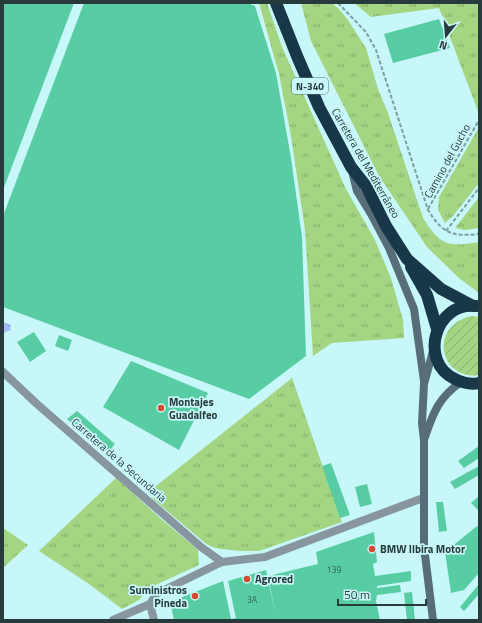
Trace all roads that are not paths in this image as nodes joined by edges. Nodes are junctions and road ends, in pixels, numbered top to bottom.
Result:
1 (276, 3) edge
2 (351, 166) junction
3 (407, 259) junction
4 (476, 306) edge
5 (437, 329) junction
6 (434, 348) junction
7 (3, 372) edge
8 (461, 382) junction
9 (424, 384) junction
10 (478, 384) edge
11 (424, 440) junction
12 (423, 498) junction
13 (222, 562) junction
14 (150, 604) junction
15 (114, 620) edge
16 (154, 620) edge
17 (433, 620) edge

1 - 2 highway, Carretera del Mediterráneo / N-340
2 - 3 highway, Carretera del Mediterráneo / N-340
2 - 9 main road
3 - 4 highway, Carretera del Mediterráneo / N-340
3 - 5 highway, N-340
4 - 5 highway, N-340
5 - 6 highway, N-340
6 - 8 highway, N-340
6 - 9 main road
7 - 13 street, Carretera de la Secundaria
8 - 10 highway, N-340
8 - 11 main road
9 - 11 main road
11 - 12 main road
12 - 13 street
12 - 17 main road
13 - 14 street
14 - 15 street
14 - 16 street

